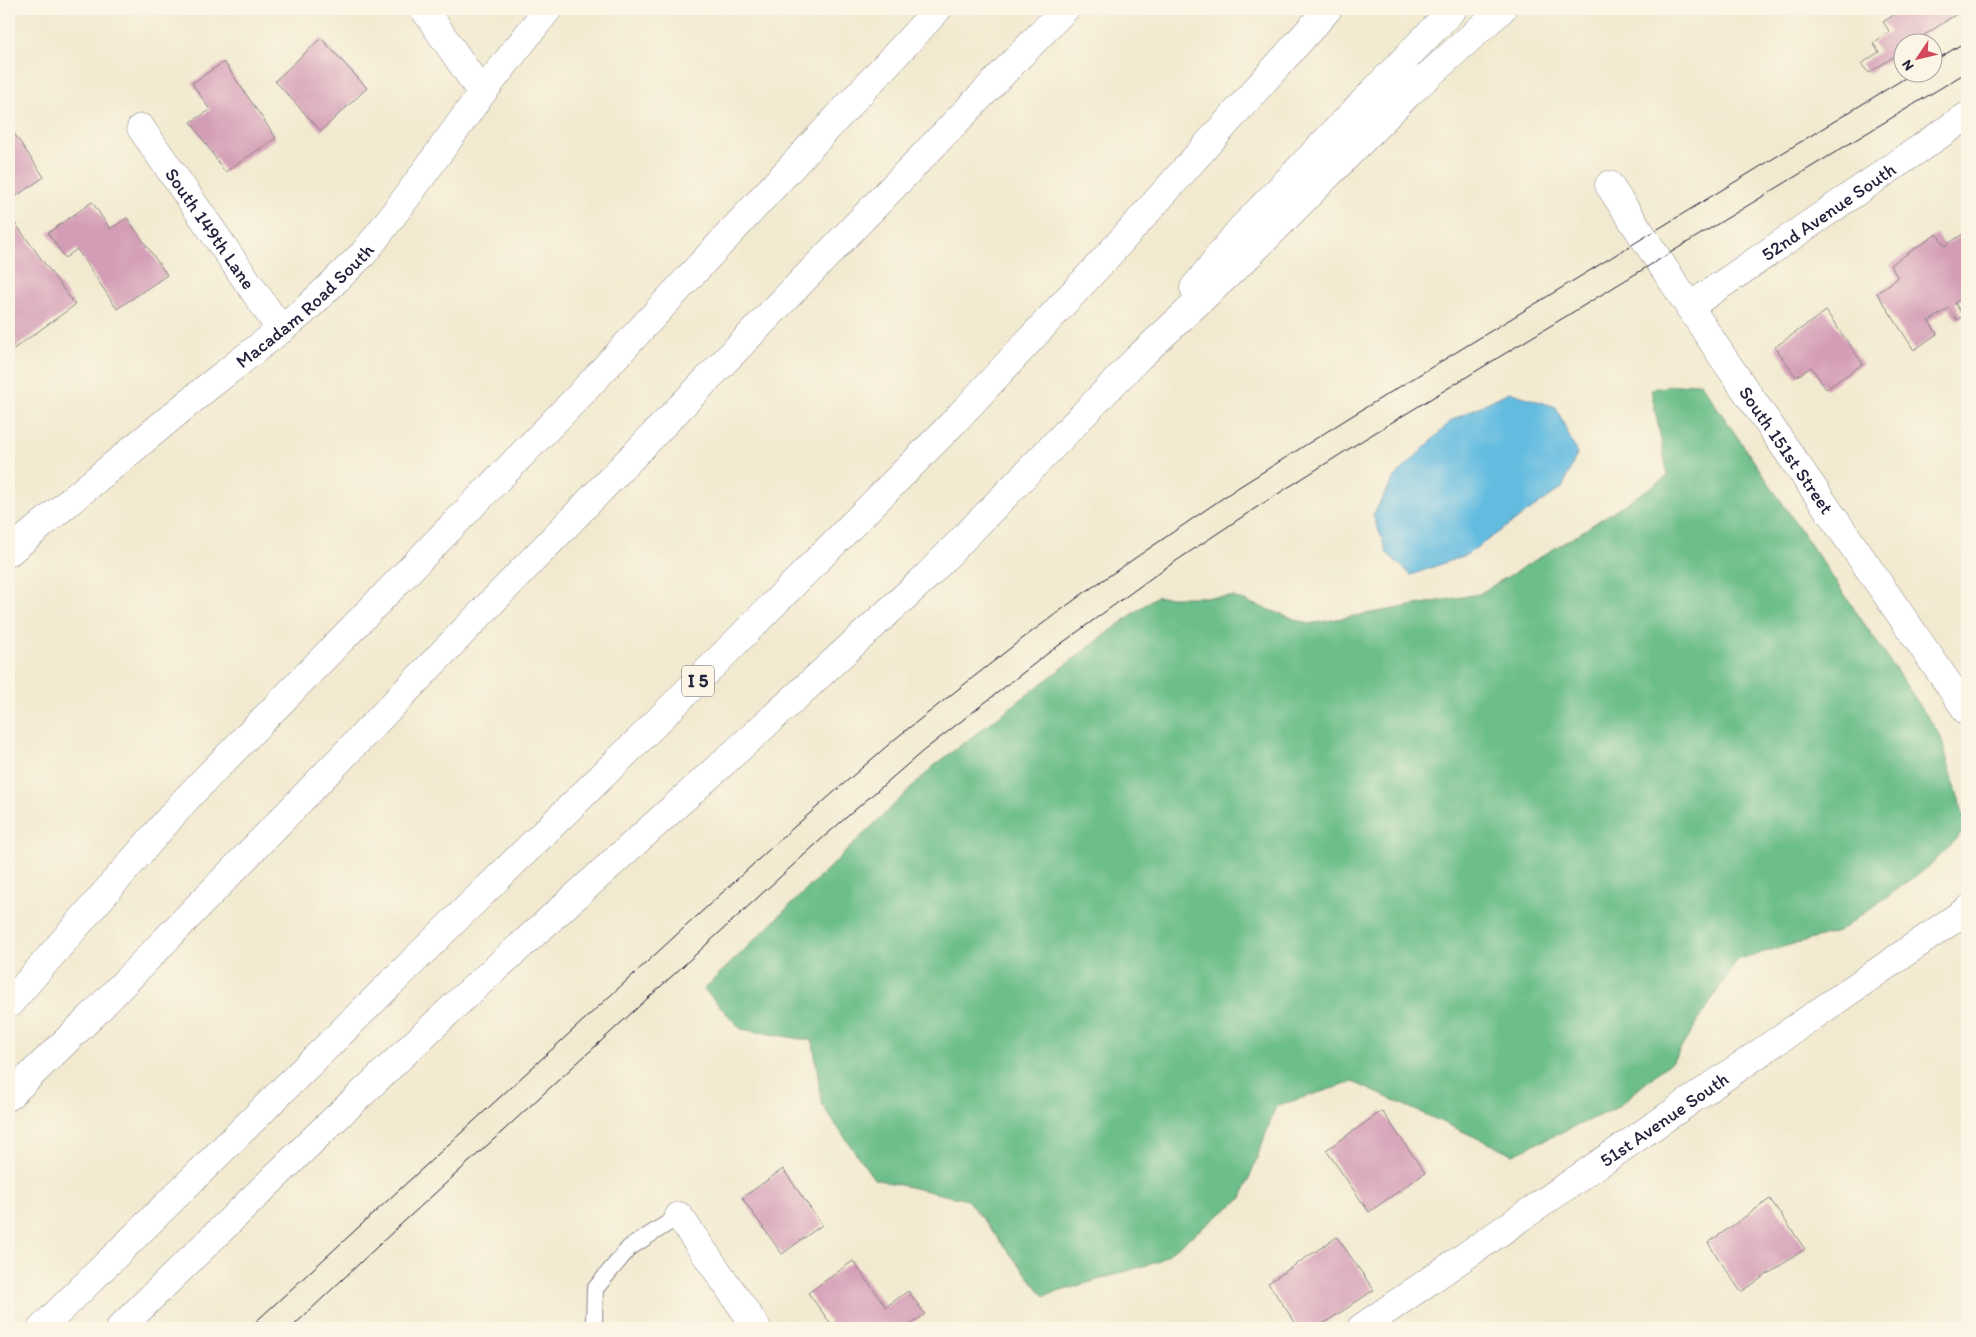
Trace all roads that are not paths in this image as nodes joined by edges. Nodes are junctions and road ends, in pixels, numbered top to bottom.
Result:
1 (424, 9) edge
2 (548, 9) edge
3 (938, 9) edge
4 (1065, 9) edge
5 (1328, 9) edge
6 (1453, 9) edge
7 (1502, 9) edge
8 (482, 92) junction
9 (1967, 116) edge
10 (141, 128) dead end
11 (1609, 185) dead end
12 (1689, 307) junction
13 (281, 330) junction
14 (1140, 356) junction
15 (9, 552) edge
16 (1967, 711) edge
17 (1967, 910) edge
18 (9, 1004) edge
19 (9, 1096) edge
20 (679, 1216) joint
21 (42, 1328) edge
22 (120, 1328) edge
23 (597, 1328) edge
24 (757, 1328) edge
25 (1361, 1328) edge

1 - 8 main road
2 - 8 main road, Macadam Road South
3 - 18 main road
4 - 19 main road
5 - 21 main road, I 5
6 - 14 main road
7 - 14 main road
8 - 13 main road, Macadam Road South
9 - 12 main road, 52nd Avenue South
10 - 13 main road, South 149th Lane
11 - 12 main road, South 151st Street
12 - 16 main road, South 151st Street
13 - 15 main road, Macadam Road South
14 - 22 main road
17 - 25 main road, 51st Avenue South
20 - 23 lane
20 - 24 main road

